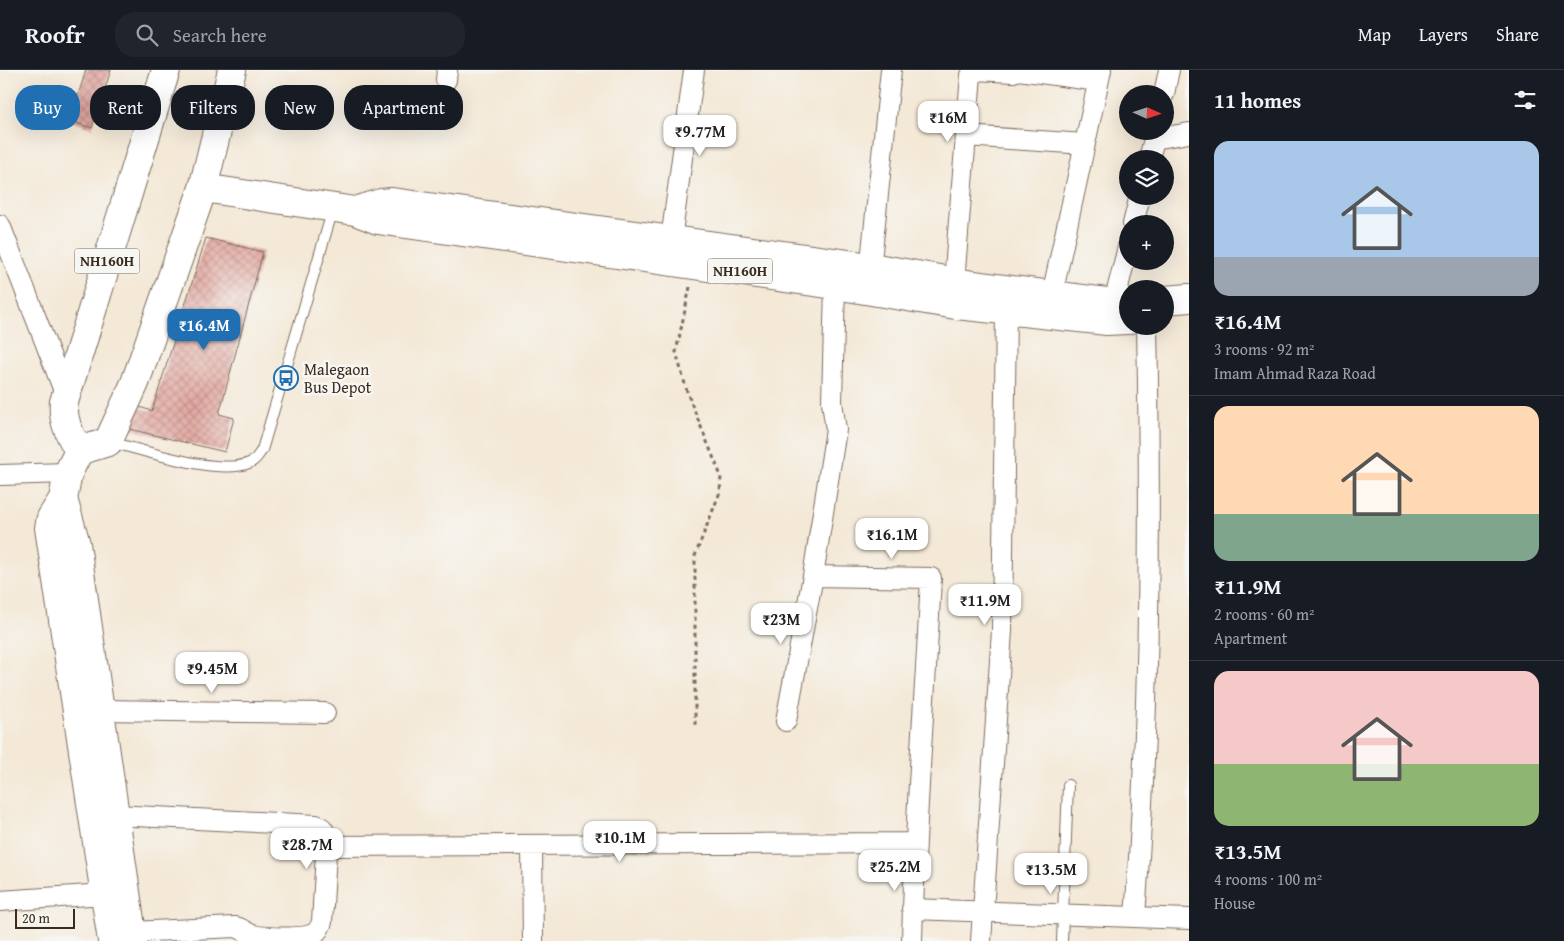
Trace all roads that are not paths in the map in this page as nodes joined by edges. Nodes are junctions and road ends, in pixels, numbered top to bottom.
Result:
1 (166, 70) edge
2 (232, 70) edge
3 (694, 70) edge
4 (891, 70) edge
5 (1019, 70) edge
6 (1170, 70) edge
7 (1100, 76) edge
8 (1166, 85) edge
9 (1189, 133) edge
10 (1174, 134) edge
11 (966, 136) junction
12 (1085, 144) junction
13 (203, 188) junction
14 (344, 209) junction
15 (0, 225) edge
16 (671, 240) junction
17 (869, 279) junction
18 (954, 282) junction
19 (835, 285) junction
20 (1052, 295) junction
21 (1189, 298) edge
22 (1174, 299) edge
23 (1119, 307) edge
24 (1006, 311) junction
25 (1119, 311) edge
26 (1189, 316) edge
27 (1174, 317) edge
28 (1147, 335) edge
29 (66, 396) junction
30 (108, 442) junction
31 (70, 474) junction
32 (0, 475) edge
33 (813, 576) junction
34 (99, 710) junction
35 (325, 713) dead end
36 (786, 721) dead end
37 (1068, 785) dead end
38 (114, 815) junction
39 (914, 843) junction
40 (326, 846) junction
41 (532, 846) junction
42 (105, 894) junction
43 (0, 901) edge
44 (912, 909) junction
45 (983, 911) junction
46 (1062, 913) junction
47 (1135, 916) junction
48 (1189, 919) edge
49 (126, 938) edge
50 (317, 938) edge
51 (533, 941) edge
52 (912, 941) edge
53 (980, 941) edge
54 (1062, 941) edge

1 - 29 main road, NH160H
2 - 13 main road
3 - 16 street
4 - 17 street
5 - 7 street
5 - 11 street
6 - 8 street
7 - 12 street
9 - 10 street
11 - 12 street
11 - 18 street
12 - 20 street
13 - 14 main road, NH160H
13 - 30 main road
14 - 16 main road, NH160H
14 - 19 main road, NH160H
14 - 30 lane
15 - 29 street
16 - 17 main road, NH160H
17 - 18 main road, NH160H
17 - 19 main road, NH160H
17 - 24 main road, NH160H
18 - 20 main road, NH160H
19 - 33 street
20 - 23 main road, NH160H
21 - 22 main road
24 - 25 main road, NH160H
24 - 45 street
26 - 27 main road
28 - 47 street
29 - 31 main road, NH160H
30 - 31 main road
31 - 32 street
31 - 34 main road
31 - 42 main road
33 - 36 street
33 - 39 street
34 - 35 street
34 - 38 main road
37 - 46 lane
38 - 40 street
38 - 49 main road
39 - 41 street
39 - 44 street
40 - 41 street
40 - 50 street
41 - 51 street
42 - 43 street
42 - 49 main road
44 - 45 street
44 - 52 street
45 - 46 street
45 - 53 street
46 - 47 street
46 - 54 lane
47 - 48 street
49 - 50 street

